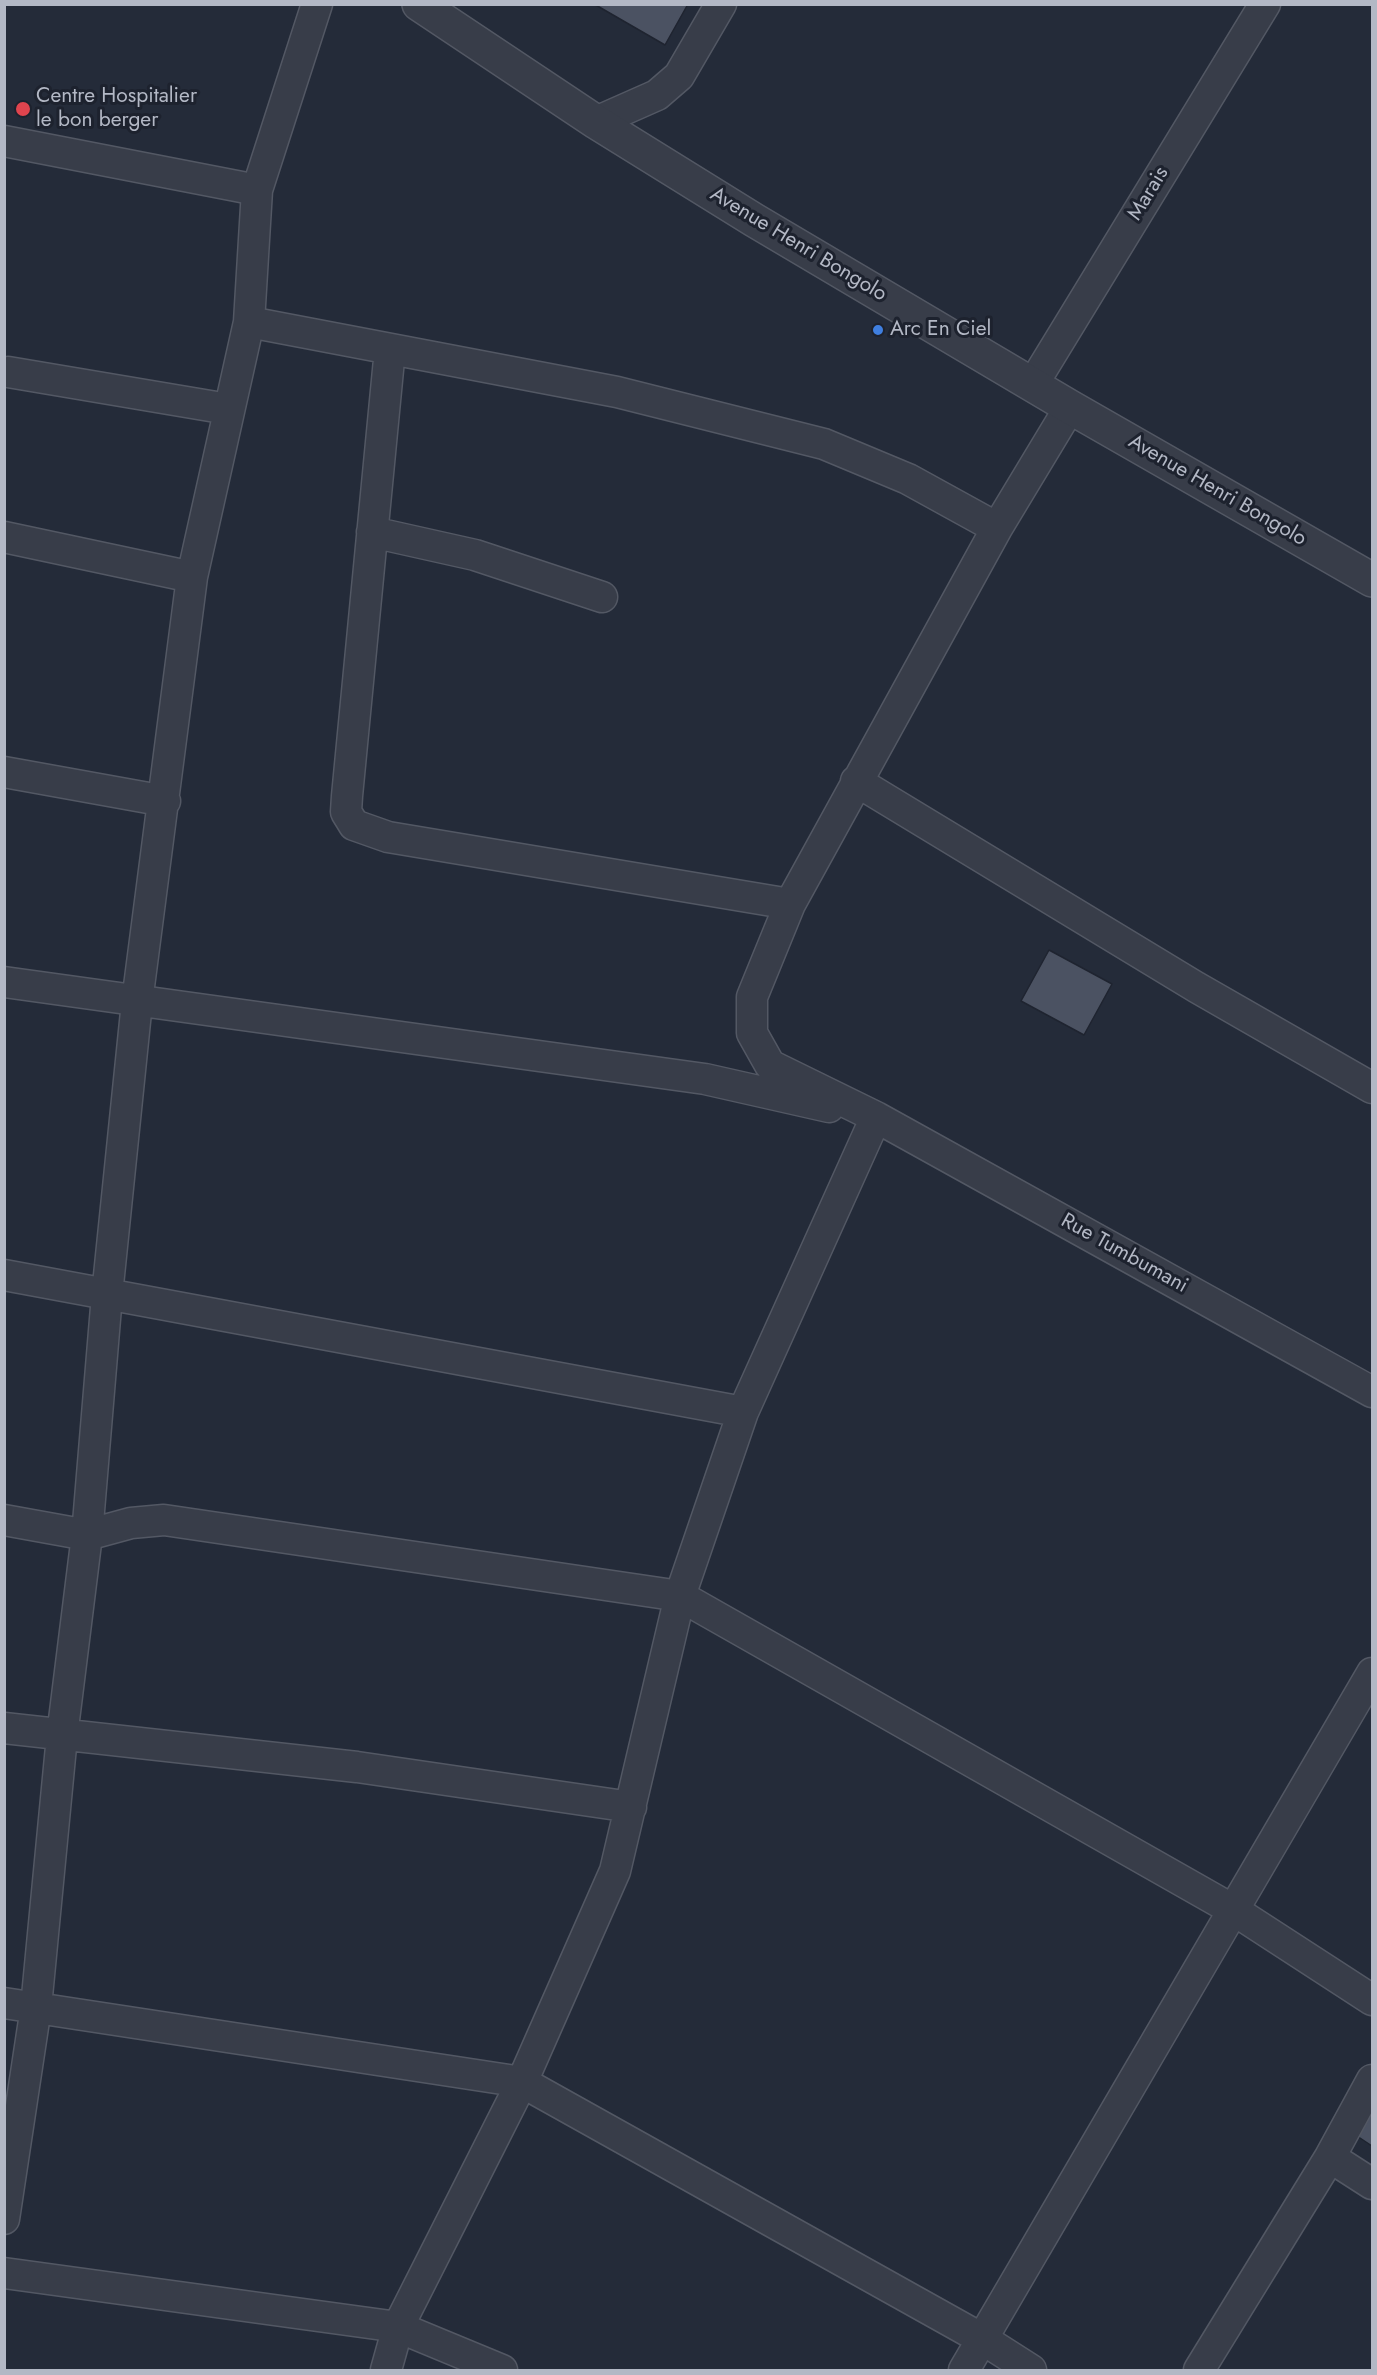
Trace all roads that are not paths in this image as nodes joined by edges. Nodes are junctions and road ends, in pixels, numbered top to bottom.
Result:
1 (317, 4) edge
2 (419, 4) edge
3 (721, 4) edge
4 (1265, 4) edge
5 (596, 122) junction
6 (4, 141) edge
7 (257, 190) junction
8 (249, 322) junction
9 (390, 349) junction
10 (8, 372) dead end
11 (1033, 384) junction
12 (1070, 407) junction
13 (228, 409) junction
14 (997, 528) junction
15 (372, 532) junction
16 (4, 537) edge
17 (192, 577) junction
18 (1372, 580) edge
19 (602, 597) dead end
20 (4, 772) edge
21 (856, 781) junction
22 (165, 801) junction
23 (790, 904) junction
24 (4, 982) edge
25 (137, 1002) junction
26 (1372, 1088) edge
27 (876, 1117) junction
28 (4, 1275) edge
29 (107, 1295) junction
30 (1372, 1392) edge
31 (743, 1412) junction
32 (4, 1520) edge
33 (87, 1535) junction
34 (680, 1596) junction
35 (1372, 1673) edge
36 (4, 1728) edge
37 (62, 1736) junction
38 (631, 1807) junction
39 (1235, 1911) junction
40 (1372, 2000) edge
41 (4, 2003) edge
42 (36, 2007) junction
43 (1372, 2080) edge
44 (522, 2082) junction
45 (1330, 2157) junction
46 (1372, 2184) edge
47 (4, 2219) edge
48 (4, 2273) edge
49 (398, 2327) junction
50 (984, 2340) junction
51 (386, 2370) edge
52 (502, 2370) edge
53 (964, 2370) edge
54 (1031, 2370) edge
55 (1198, 2370) edge

1 - 7 street
2 - 5 street, Avenue Henri Bongolo
3 - 5 street
4 - 11 street, Marais
5 - 11 street, Avenue Henri Bongolo
6 - 7 street
7 - 8 street
8 - 9 street
8 - 13 street
9 - 14 street
9 - 15 street
10 - 13 street
11 - 12 street, Avenue Henri Bongolo
12 - 14 street
12 - 18 street, Avenue Henri Bongolo
13 - 17 street
14 - 21 street
15 - 19 street
15 - 23 street
16 - 17 street
17 - 22 street
20 - 22 street
21 - 23 street
21 - 26 street
22 - 25 street
23 - 27 street
24 - 25 street
25 - 27 street
25 - 29 street
27 - 30 street, Rue Tumbumani
27 - 31 street
28 - 29 street
29 - 31 street
29 - 33 street
31 - 34 street
32 - 33 street
33 - 34 street
33 - 37 street
34 - 38 street
34 - 39 street
35 - 39 street
36 - 37 street
37 - 38 street
37 - 42 street
38 - 44 street
39 - 40 street
39 - 50 street
41 - 42 street
42 - 44 street
42 - 47 street
43 - 45 street
44 - 49 street
44 - 50 street
45 - 46 street
45 - 55 street
48 - 49 street
49 - 51 street
49 - 52 street
50 - 53 street
50 - 54 street

